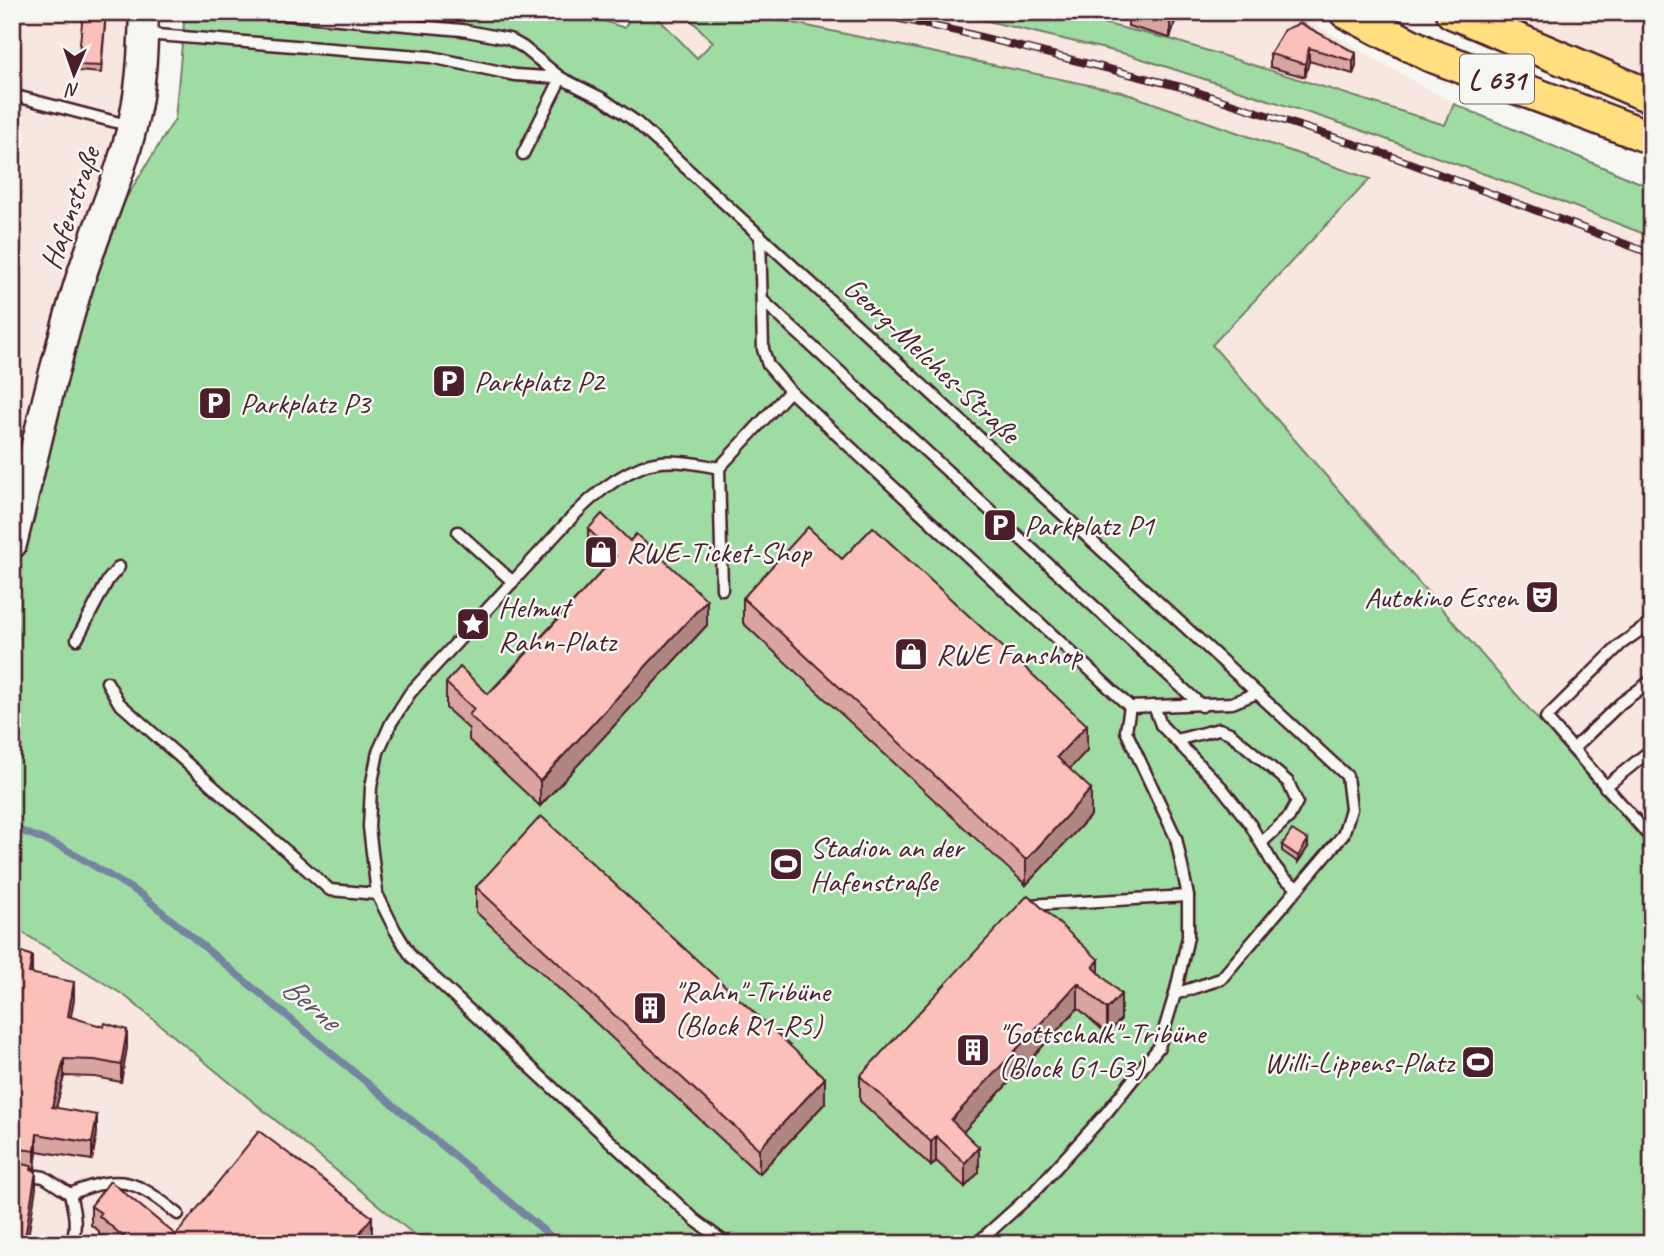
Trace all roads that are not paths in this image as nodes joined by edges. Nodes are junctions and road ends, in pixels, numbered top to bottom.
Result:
1 (260, 12) edge
2 (1346, 12) edge
3 (1452, 12) edge
4 (144, 23) edge
5 (561, 78) junction
6 (12, 96) edge
7 (1652, 97) edge
8 (132, 126) junction
9 (1652, 138) edge
10 (523, 154) dead end
11 (760, 235) junction
12 (762, 300) junction
13 (790, 391) junction
14 (719, 468) junction
15 (457, 532) dead end
16 (12, 544) edge
17 (119, 567) dead end
18 (513, 582) junction
19 (722, 589) dead end
20 (1652, 622) edge
21 (77, 639) dead end
22 (1652, 680) edge
23 (107, 682) dead end
24 (1257, 693) junction
25 (1154, 706) junction
26 (1202, 706) junction
27 (1130, 707) junction
28 (1176, 740) junction
29 (1573, 749) junction
30 (1652, 749) edge
31 (1605, 787) junction
32 (1649, 832) edge
33 (1261, 843) junction
34 (1298, 888) junction
35 (377, 894) junction
36 (1188, 896) junction
37 (1020, 906) edge
38 (1175, 994) junction
39 (12, 1172) edge
40 (70, 1194) junction
41 (178, 1214) dead end
42 (73, 1239) edge
43 (84, 1244) edge
44 (727, 1244) edge
45 (976, 1244) edge

1 - 5 lane, Georg-Melches-Straße
2 - 9 main road, L 631
3 - 7 main road, L 631
4 - 5 lane, Georg-Melches-Straße
4 - 8 main road, Hafenstraße
5 - 10 lane
5 - 11 lane, Georg-Melches-Straße
6 - 8 lane
8 - 16 main road, Hafenstraße
11 - 12 lane
11 - 24 lane, Georg-Melches-Straße
12 - 13 lane
12 - 26 lane
13 - 14 lane
13 - 27 lane
14 - 18 lane
14 - 19 lane
15 - 18 lane
17 - 21 lane
18 - 35 lane
20 - 29 lane
22 - 29 lane
23 - 35 lane
24 - 26 lane
24 - 34 lane, Georg-Melches-Straße
25 - 26 lane
25 - 27 lane
25 - 28 lane
27 - 36 lane
28 - 33 lane
28 - 33 lane
29 - 31 lane
30 - 31 lane
31 - 32 lane
33 - 34 lane
34 - 38 lane, Georg-Melches-Straße
35 - 44 lane
36 - 37 lane
36 - 38 lane
38 - 45 lane
39 - 40 lane
40 - 41 lane
40 - 42 lane
42 - 43 lane

